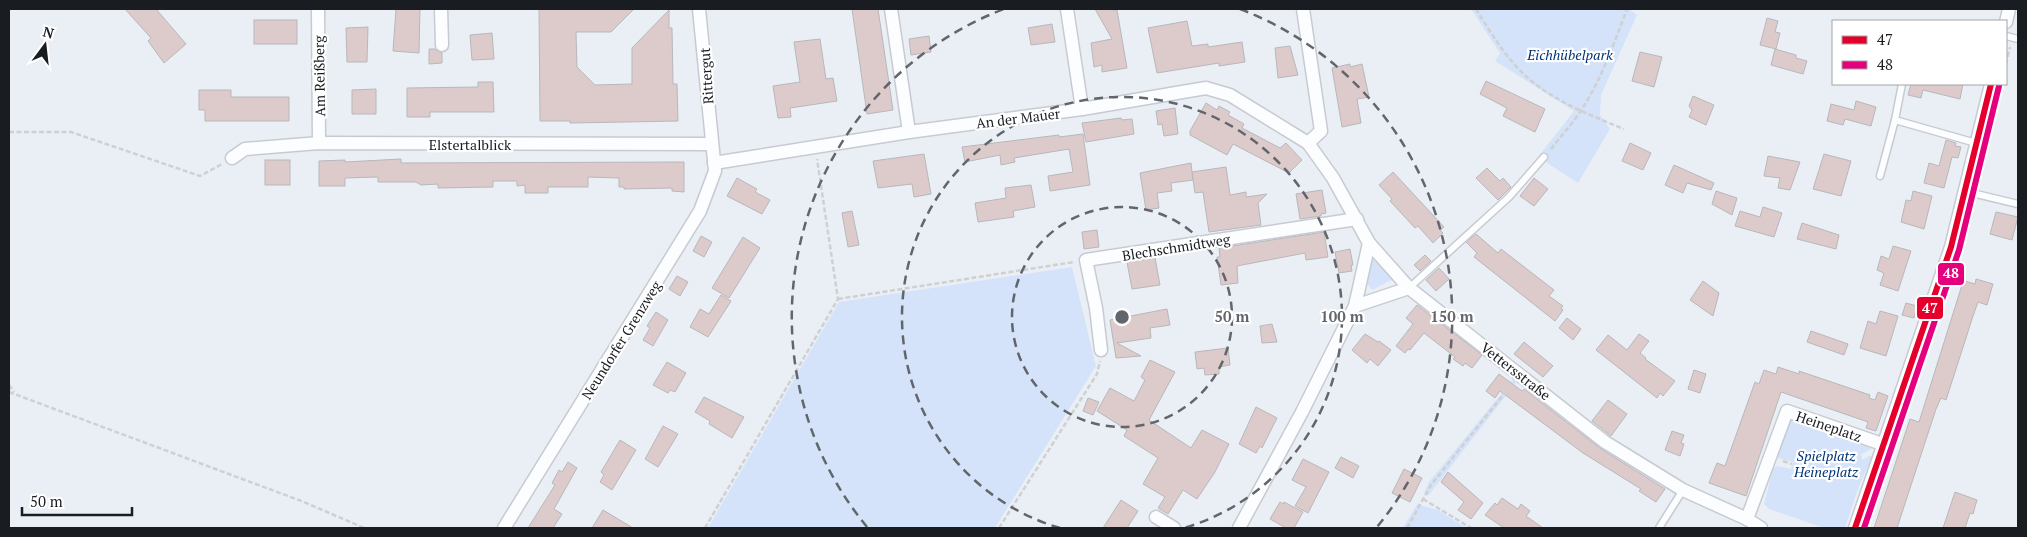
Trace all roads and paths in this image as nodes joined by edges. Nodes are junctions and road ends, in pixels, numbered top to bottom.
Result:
1 (318, 9) edge
2 (441, 9) edge
3 (699, 9) edge
4 (891, 9) edge
5 (1067, 9) edge
6 (1303, 9) edge
7 (1476, 9) edge
8 (1627, 9) edge
9 (442, 45) dead end
10 (1902, 85) edge
11 (1991, 85) edge
12 (1082, 109) junction
13 (1582, 110) junction
14 (1895, 120) junction
15 (1624, 129) dead end
16 (9, 132) edge
17 (909, 132) junction
18 (1976, 142) junction
19 (319, 143) junction
20 (1308, 143) junction
21 (711, 144) junction
22 (815, 148) junction
23 (1544, 157) joint
24 (232, 158) joint
25 (714, 163) junction
26 (1880, 176) dead end
27 (1964, 191) junction
28 (2018, 204) edge
29 (1357, 219) junction
30 (1369, 243) junction
31 (1086, 260) junction
32 (1409, 288) junction
33 (838, 299) junction
34 (1355, 306) junction
35 (1101, 350) joint
36 (1520, 374) junction
37 (9, 385) edge
38 (9, 392) edge
39 (15, 393) junction
40 (1885, 445) junction
41 (1683, 490) junction
42 (1423, 498) junction
43 (1156, 517) dead end
44 (1747, 519) junction
45 (364, 528) edge
46 (504, 528) edge
47 (705, 528) edge
48 (999, 528) edge
49 (1174, 528) edge
50 (1239, 528) edge
51 (1407, 528) edge
52 (1471, 528) edge
53 (1659, 528) edge
54 (1761, 528) edge
55 (1855, 528) edge

1 - 19 street, Am Reißberg
2 - 9 street
3 - 21 street, Rittergut
4 - 17 street
5 - 12 street
6 - 20 street
7 - 13 path
8 - 13 path
10 - 14 lane
11 - 18 street
12 - 17 street, An der Mauer
12 - 20 street, An der Mauer
13 - 15 path
13 - 23 path
14 - 18 lane
14 - 26 lane
16 - 24 path
17 - 22 street, An der Mauer
18 - 27 street
19 - 21 street, Elstertalblick
19 - 24 street, Elstertalblick
20 - 29 street, Vettersstraße
21 - 25 street, Neundorfer Grenzweg
22 - 25 street, An der Mauer
22 - 33 path
23 - 32 lane
25 - 46 street, Neundorfer Grenzweg
27 - 28 lane
27 - 40 street
29 - 30 street, Vettersstraße
29 - 31 street, Blechschmidtweg
30 - 32 street, Vettersstraße
30 - 34 street
31 - 33 path
31 - 35 street
32 - 34 street
32 - 36 street, Vettersstraße
33 - 47 path
34 - 50 street
35 - 48 path
36 - 41 street, Vettersstraße
36 - 42 path
37 - 39 path
38 - 39 path
39 - 45 path
40 - 44 street, Heineplatz
40 - 55 street
41 - 44 street, Vettersstraße
41 - 53 lane
42 - 51 path
42 - 52 path
43 - 49 street
44 - 54 street

